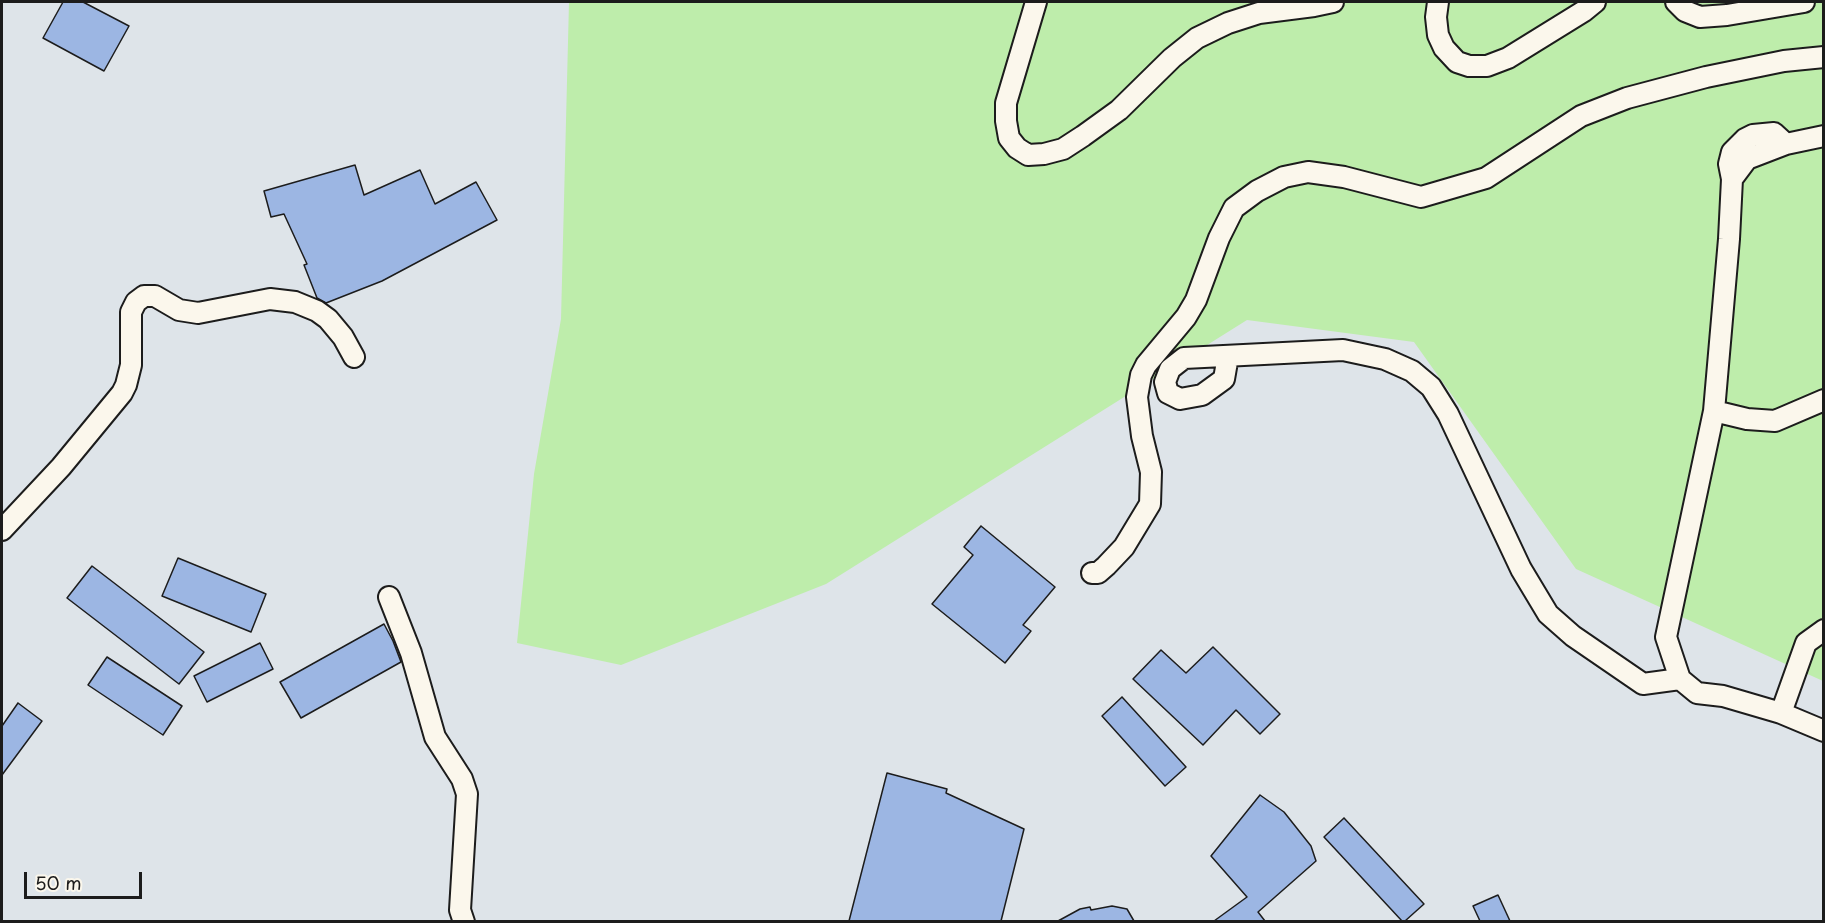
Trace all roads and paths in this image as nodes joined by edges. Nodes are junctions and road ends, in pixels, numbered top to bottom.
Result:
1 (1036, 2) edge
2 (1333, 2) edge
3 (1438, 2) edge
4 (1595, 2) edge
5 (1676, 2) edge
6 (1804, 2) edge
7 (1824, 57) edge
8 (1824, 136) edge
9 (1228, 356) dead end
10 (354, 357) dead end
11 (1824, 400) edge
12 (1714, 411) junction
13 (2, 530) edge
14 (1092, 573) dead end
15 (389, 597) dead end
16 (1824, 630) edge
17 (1680, 679) junction
18 (1781, 713) junction
19 (1824, 731) edge
20 (464, 921) edge

1 - 2 street
3 - 4 street
5 - 6 street
7 - 14 street
8 - 12 street
9 - 17 street
10 - 13 street
11 - 12 street
12 - 17 street
15 - 20 street
16 - 18 street
17 - 18 street
18 - 19 street

